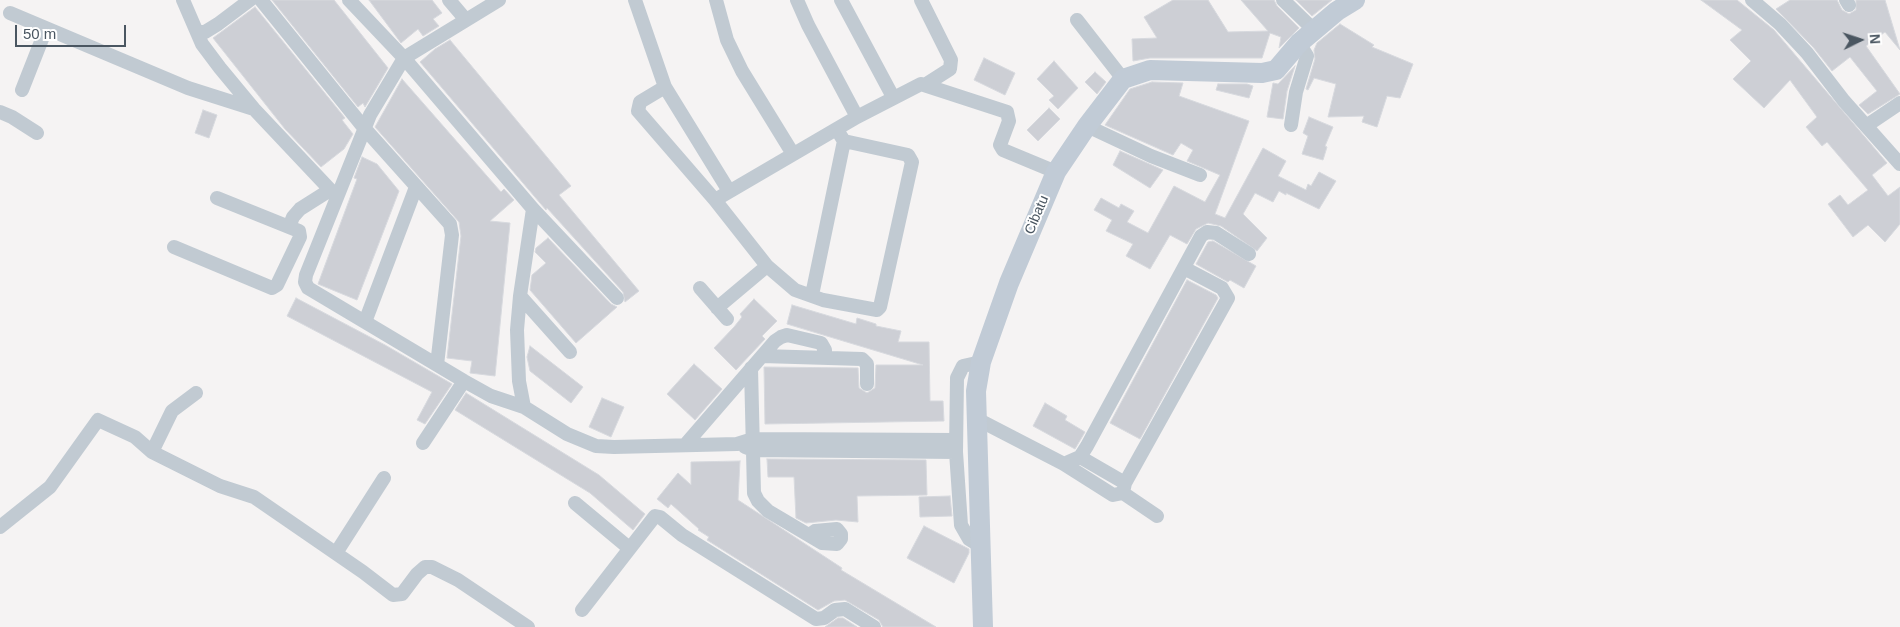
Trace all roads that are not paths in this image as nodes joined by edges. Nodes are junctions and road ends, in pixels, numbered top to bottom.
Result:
1 (183, 0) edge
2 (250, 0) edge
3 (261, 0) edge
4 (349, 0) edge
5 (449, 0) edge
6 (499, 0) edge
7 (635, 0) edge
8 (716, 0) edge
9 (797, 0) edge
10 (841, 0) edge
11 (921, 0) edge
12 (1283, 0) edge
13 (1355, 0) edge
14 (1752, 0) edge
15 (10, 14) dead end
16 (466, 20) junction
17 (1077, 20) dead end
18 (46, 29) junction
19 (1314, 30) junction
20 (197, 32) junction
21 (1299, 43) junction
22 (404, 58) junction
23 (1123, 79) junction
24 (925, 85) junction
25 (665, 87) junction
26 (22, 90) dead end
27 (893, 97) junction
28 (1900, 103) edge
29 (254, 109) junction
30 (0, 112) edge
31 (857, 117) junction
32 (1291, 125) dead end
33 (1087, 126) junction
34 (1866, 126) junction
35 (365, 129) junction
36 (37, 133) dead end
37 (840, 135) junction
38 (793, 154) junction
39 (1900, 164) edge
40 (1056, 172) junction
41 (1200, 175) dead end
42 (416, 186) junction
43 (729, 191) junction
44 (333, 194) junction
45 (216, 198) dead end
46 (715, 200) junction
47 (533, 209) junction
48 (289, 227) junction
49 (174, 247) dead end
50 (1249, 254) dead end
51 (767, 266) junction
52 (1184, 268) junction
53 (700, 288) dead end
54 (812, 295) junction
55 (520, 296) junction
56 (618, 298) dead end
57 (717, 308) junction
58 (727, 319) dead end
59 (365, 322) junction
60 (570, 352) dead end
61 (762, 356) junction
62 (825, 357) junction
63 (981, 362) junction
64 (437, 365) junction
65 (751, 368) junction
66 (464, 381) junction
67 (867, 384) dead end
68 (196, 393) dead end
69 (524, 407) junction
70 (977, 418) junction
71 (423, 442) dead end
72 (753, 444) junction
73 (685, 445) junction
74 (956, 446) junction
75 (152, 452) junction
76 (1080, 457) junction
77 (1064, 464) junction
78 (384, 478) dead end
79 (1124, 488) junction
80 (575, 504) dead end
81 (1157, 516) dead end
82 (0, 527) edge
83 (809, 535) dead end
84 (982, 547) junction
85 (629, 548) junction
86 (336, 553) junction
87 (582, 610) dead end
88 (528, 627) edge
89 (874, 627) edge
90 (983, 627) edge

1 - 20 street
2 - 20 street
3 - 35 street
4 - 22 street
5 - 16 street
6 - 16 street
7 - 25 street
8 - 38 street
9 - 31 street
10 - 27 street
11 - 24 street
12 - 19 street
13 - 19 street
14 - 34 street
15 - 18 street
16 - 22 street
17 - 23 street
18 - 26 street
18 - 29 street
19 - 21 street
20 - 29 street
21 - 23 street
21 - 32 street
22 - 35 street
22 - 47 street
23 - 33 street, Cibatu
24 - 27 street
24 - 40 street
25 - 43 street
25 - 46 street
27 - 31 street
28 - 34 street
29 - 44 street
30 - 36 street
31 - 37 street
33 - 40 street, Cibatu
33 - 41 street
34 - 39 street
35 - 42 street
35 - 44 street
37 - 38 street
37 - 54 street
37 - 54 street
38 - 43 street
40 - 63 street, Cibatu
42 - 59 street
42 - 64 street
43 - 46 street
44 - 48 street
44 - 59 street
45 - 48 street
46 - 51 street
47 - 55 street
47 - 56 street
48 - 49 street
50 - 52 street
51 - 54 street
51 - 57 street
52 - 76 street
52 - 79 street
53 - 57 street
55 - 60 street
55 - 69 street
57 - 58 street
59 - 64 street
61 - 62 street
61 - 62 street
61 - 65 street
62 - 67 street
63 - 70 street, Cibatu
63 - 74 street
64 - 66 street
65 - 72 street
65 - 73 street
66 - 69 street
66 - 71 street
68 - 75 street
69 - 73 street
70 - 77 street
70 - 84 street, Cibatu
72 - 73 street
72 - 74 street
72 - 83 street
74 - 84 street
75 - 82 street
75 - 86 street
76 - 77 street
76 - 79 street
77 - 79 street
78 - 86 street
79 - 81 street
80 - 85 street
84 - 90 street, Cibatu
85 - 87 street
85 - 89 street
86 - 88 street

